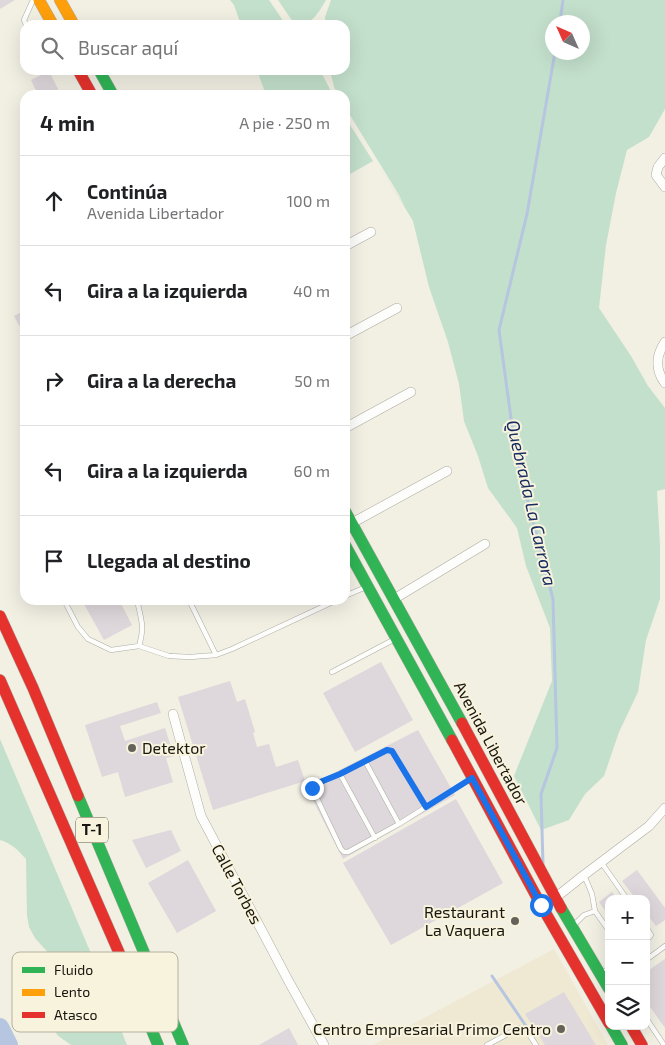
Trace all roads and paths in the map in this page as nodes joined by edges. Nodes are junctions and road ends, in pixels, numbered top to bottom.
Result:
1 (33, 0) edge
2 (39, 0) edge
3 (60, 0) edge
4 (24, 20) edge
5 (50, 20) edge
6 (71, 20) edge
7 (81, 75) edge
8 (102, 75) edge
9 (89, 90) edge
10 (110, 90) edge
11 (665, 158) edge
12 (665, 186) edge
13 (371, 232) dead end
14 (350, 243) edge
15 (397, 308) dead end
16 (350, 333) edge
17 (665, 342) edge
18 (665, 383) edge
19 (411, 392) dead end
20 (350, 425) edge
21 (447, 471) dead end
22 (350, 520) edge
23 (352, 523) junction
24 (486, 544) dead end
25 (350, 554) edge
26 (367, 586) junction
27 (350, 594) edge
28 (394, 600) junction
29 (66, 605) edge
30 (138, 605) edge
31 (192, 605) edge
32 (326, 605) edge
33 (0, 616) edge
34 (396, 639) junction
35 (139, 646) junction
36 (216, 654) junction
37 (332, 672) dead end
38 (0, 680) edge
39 (173, 714) dead end
40 (365, 761) junction
41 (340, 774) junction
42 (472, 778) junction
43 (426, 807) junction
44 (665, 808) edge
45 (399, 824) junction
46 (375, 838) junction
47 (601, 862) junction
48 (584, 874) junction
49 (624, 895) edge
50 (555, 898) junction
51 (541, 905) junction
52 (595, 911) junction
53 (605, 925) edge
54 (572, 927) junction
55 (665, 946) edge
56 (118, 952) edge
57 (144, 952) edge
58 (650, 957) edge
59 (605, 971) edge
60 (605, 1015) edge
61 (650, 1024) edge
62 (613, 1030) edge
63 (633, 1030) edge
64 (153, 1032) edge
65 (178, 1032) edge
66 (158, 1045) edge
67 (183, 1045) edge
68 (324, 1045) edge
69 (486, 1045) edge
70 (536, 1045) edge
71 (622, 1045) edge
72 (642, 1045) edge
73 (664, 1045) edge

1 - 4 lane
2 - 5 main road
3 - 6 main road
7 - 9 main road
8 - 10 main road
11 - 12 street
13 - 14 street
15 - 16 street
17 - 18 street
19 - 20 street
21 - 23 street
22 - 23 main road, Avenida Libertador
23 - 28 main road, Avenida Libertador
24 - 28 street
25 - 26 main road, Avenida Libertador
26 - 27 lane
26 - 34 main road, Avenida Libertador
28 - 50 main road, Avenida Libertador
29 - 35 lane
30 - 35 lane
31 - 36 lane
32 - 36 lane
33 - 57 main road, T-1
34 - 37 lane
34 - 42 main road, Avenida Libertador
35 - 36 lane
38 - 56 main road, T-1
39 - 68 street, Calle Torbes
40 - 41 lane
40 - 43 lane
40 - 45 lane
41 - 46 lane
41 - 46 lane
42 - 43 lane
42 - 51 main road, Avenida Libertador
43 - 45 lane
44 - 47 street
45 - 46 lane
47 - 48 street
47 - 49 lane
48 - 50 street
48 - 52 lane
50 - 51 street
50 - 54 main road, Avenida Libertador
51 - 60 main road, Avenida Libertador
52 - 53 lane
52 - 54 lane
54 - 59 main road, Avenida Libertador
55 - 58 lane
61 - 73 lane
62 - 71 main road
63 - 72 main road
64 - 66 main road, T-1
65 - 67 main road, T-1
69 - 70 lane

